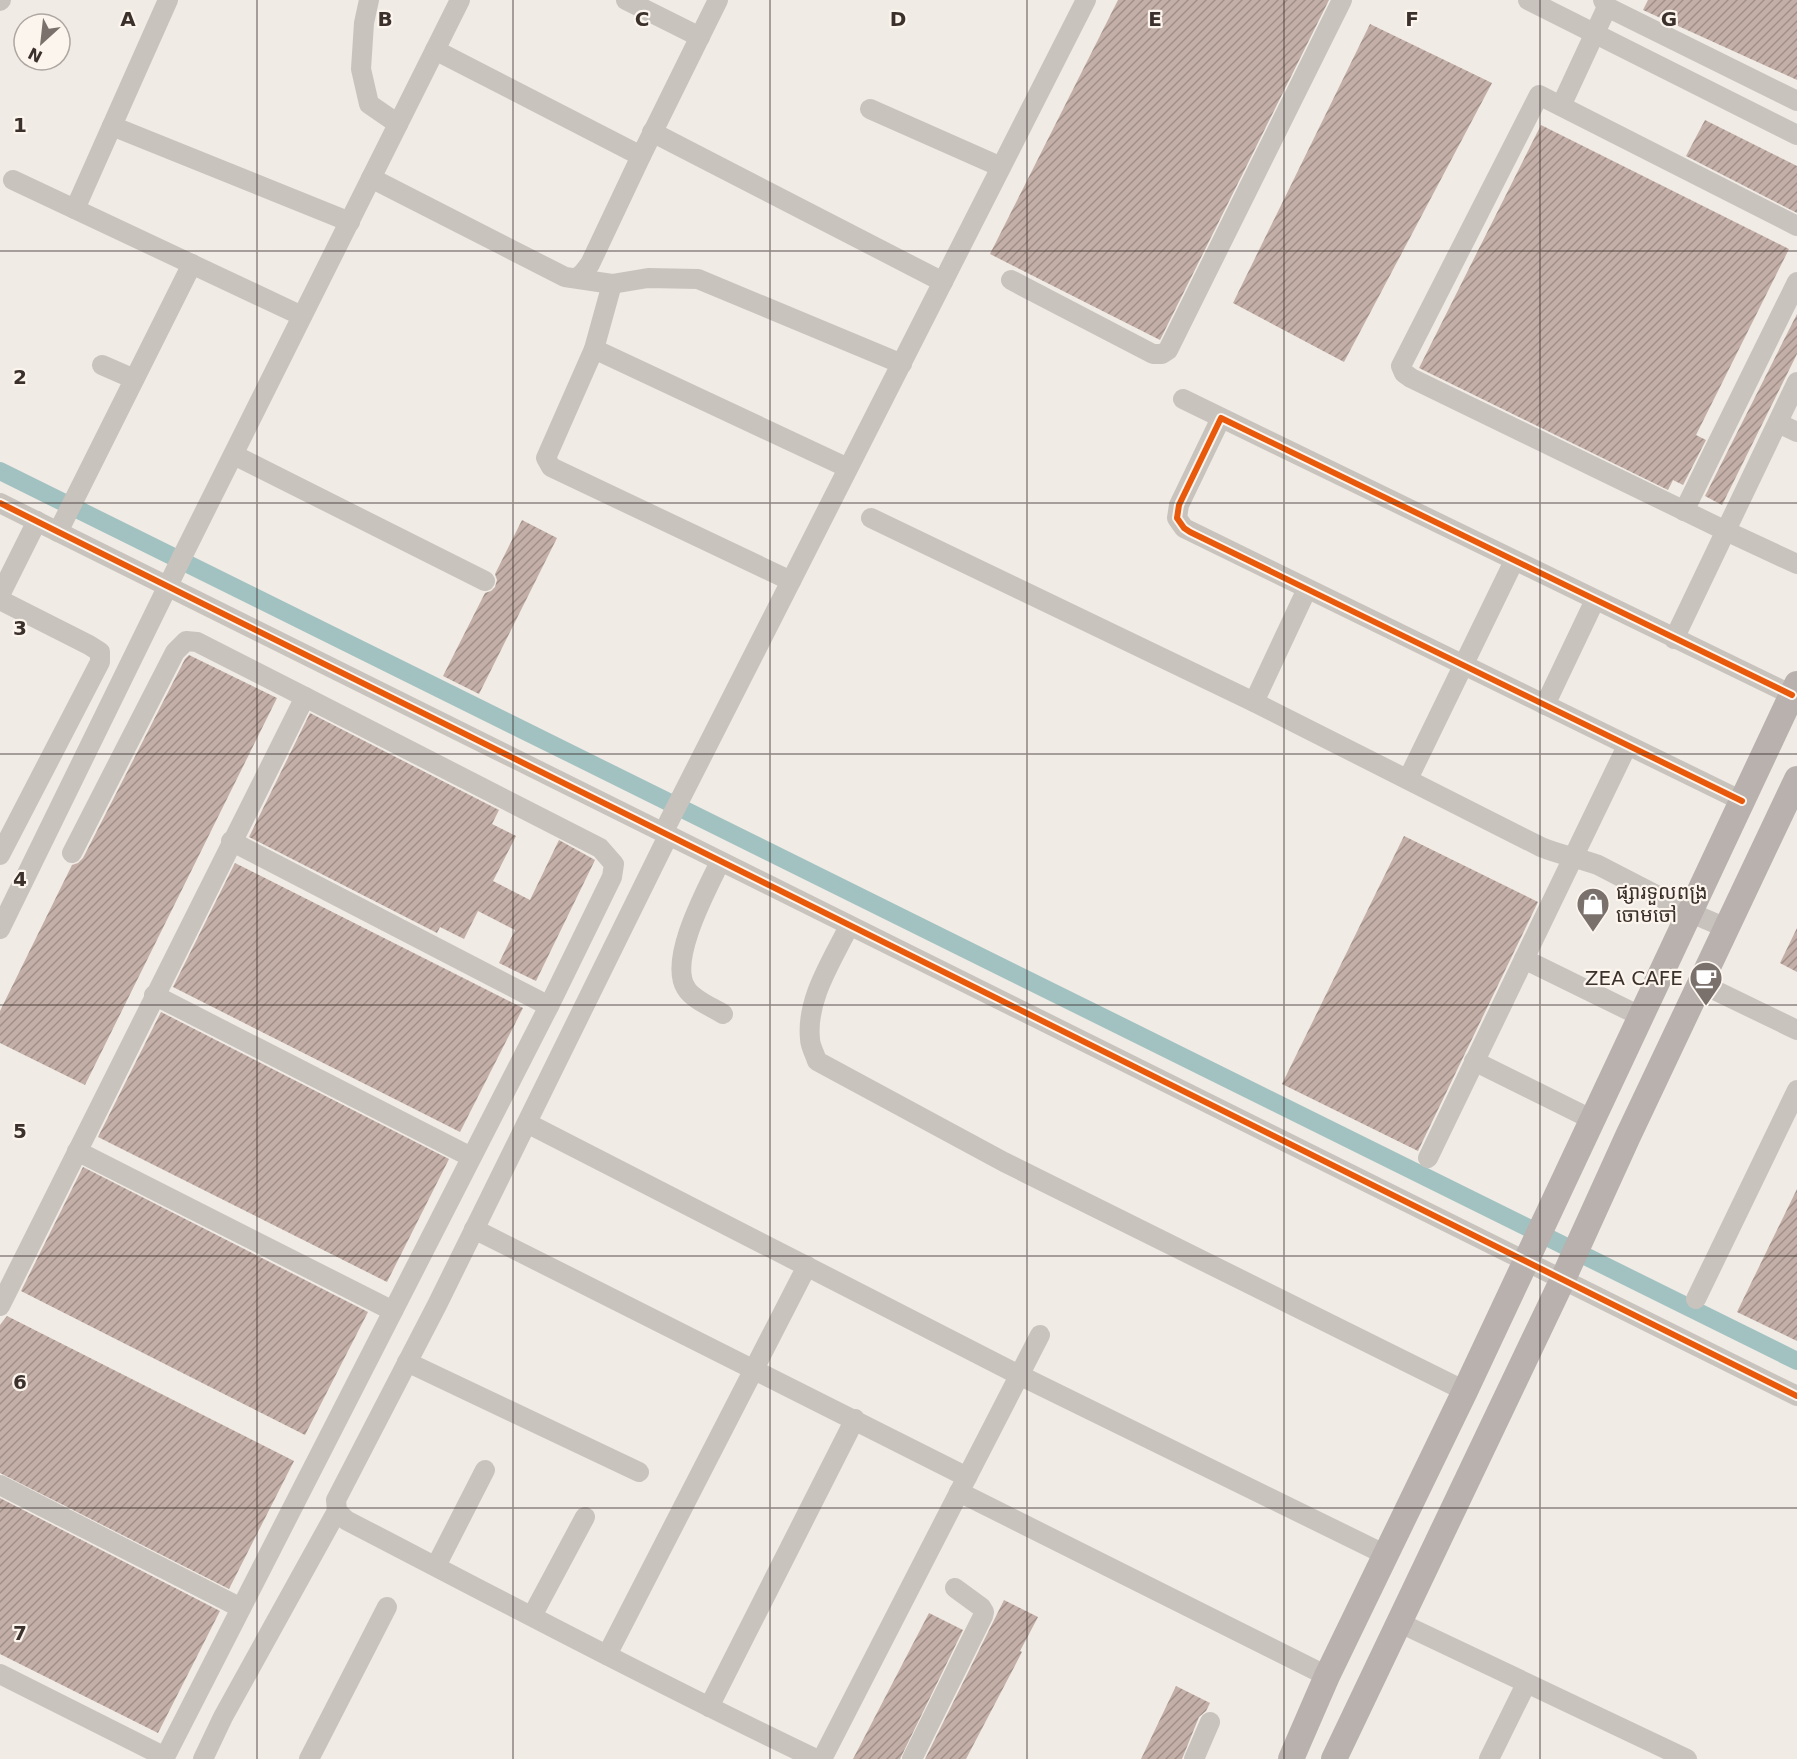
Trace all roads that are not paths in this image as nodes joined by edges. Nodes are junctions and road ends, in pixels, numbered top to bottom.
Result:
1 (168, 0) edge
2 (369, 0) edge
3 (460, 0) edge
4 (626, 0) edge
5 (718, 0) edge
6 (1086, 0) edge
7 (1342, 0) edge
8 (1528, 0) edge
9 (1605, 3) edge
10 (1594, 34) junction
11 (699, 37) junction
12 (435, 50) junction
13 (1797, 101) edge
14 (1561, 105) junction
15 (870, 109) dead end
16 (398, 124) junction
17 (112, 126) junction
18 (652, 132) junction
19 (1797, 135) edge
20 (640, 156) junction
21 (1001, 167) junction
22 (370, 178) junction
23 (14, 180) dead end
24 (75, 208) junction
25 (350, 222) junction
26 (1797, 226) edge
27 (192, 264) junction
28 (577, 278) junction
29 (1011, 280) dead end
30 (943, 282) junction
31 (1797, 282) edge
32 (612, 284) junction
33 (302, 316) junction
34 (594, 350) junction
35 (102, 364) dead end
36 (902, 364) junction
37 (134, 380) junction
38 (1797, 382) edge
39 (1183, 399) dead end
40 (1221, 418) junction
41 (1778, 423) junction
42 (1797, 432) edge
43 (234, 455) junction
44 (848, 468) junction
45 (0, 503) edge
46 (1684, 511) junction
47 (871, 518) dead end
48 (37, 521) junction
49 (61, 525) junction
50 (1726, 531) junction
51 (1514, 561) junction
52 (1797, 564) edge
53 (485, 580) dead end
54 (172, 581) junction
55 (791, 581) junction
56 (1307, 589) junction
57 (0, 595) edge
58 (0, 600) edge
59 (1595, 600) junction
60 (1674, 639) junction
61 (1463, 665) junction
62 (1794, 690) edge
63 (305, 697) junction
64 (1254, 702) junction
65 (1545, 705) junction
66 (1627, 746) junction
67 (1408, 779) junction
68 (1797, 779) edge
69 (1742, 801) junction
70 (669, 823) junction
71 (231, 841) junction
72 (72, 853) dead end
73 (0, 855) edge
74 (1573, 857) junction
75 (720, 862) junction
76 (1689, 912) junction
77 (849, 926) junction
78 (1726, 928) junction
79 (0, 929) edge
80 (1524, 959) junction
81 (1700, 983) junction
82 (154, 995) junction
83 (549, 1006) junction
84 (723, 1014) dead end
85 (1640, 1016) junction
86 (1797, 1030) edge
87 (1474, 1061) junction
88 (1797, 1090) edge
89 (1592, 1119) junction
90 (527, 1123) junction
91 (77, 1151) junction
92 (471, 1157) junction
93 (1428, 1158) dead end
94 (474, 1229) junction
95 (1535, 1242) junction
96 (1572, 1259) junction
97 (807, 1266) junction
98 (1696, 1299) dead end
99 (0, 1306) edge
100 (393, 1311) junction
101 (1040, 1335) dead end
102 (407, 1362) junction
103 (754, 1370) junction
104 (1019, 1375) junction
105 (1465, 1391) junction
106 (1797, 1396) edge
107 (855, 1419) junction
108 (485, 1470) dead end
109 (639, 1472) dead end
110 (963, 1484) junction
111 (0, 1485) edge
112 (337, 1511) junction
113 (585, 1517) dead end
114 (1386, 1556) junction
115 (436, 1566) junction
116 (955, 1588) dead end
117 (387, 1607) dead end
118 (241, 1608) junction
119 (532, 1616) junction
120 (1398, 1622) junction
121 (607, 1655) junction
122 (0, 1674) edge
123 (1327, 1676) junction
124 (1526, 1684) junction
125 (709, 1707) junction
126 (1210, 1722) dead end
127 (164, 1758) edge
128 (203, 1759) edge
129 (309, 1759) edge
130 (816, 1759) edge
131 (822, 1759) edge
132 (912, 1759) edge
133 (1194, 1759) edge
134 (1291, 1759) edge
135 (1334, 1759) edge
136 (1488, 1759) edge
137 (1687, 1759) edge

1 - 17 street
2 - 16 street
3 - 12 street
4 - 11 street
5 - 11 street
6 - 21 street
7 - 29 street
8 - 10 street
9 - 10 street
9 - 13 street
10 - 14 street
10 - 19 street
11 - 18 street
12 - 16 street
12 - 20 street
14 - 26 street
14 - 46 street
15 - 21 street
16 - 22 street
17 - 24 street
17 - 25 street
18 - 20 street
18 - 30 street
20 - 28 street
21 - 30 street
22 - 25 street
22 - 28 street
23 - 24 street
24 - 27 street
25 - 33 street
27 - 33 street
27 - 37 street
28 - 32 street
30 - 36 street
31 - 46 street
32 - 34 street
32 - 36 street
33 - 43 street
34 - 44 street
34 - 55 street
35 - 37 street
36 - 44 street
37 - 49 street
38 - 41 street
39 - 40 street
40 - 51 street
40 - 56 street
41 - 42 street
41 - 50 street
43 - 53 street
43 - 54 street
44 - 55 street
45 - 48 street
46 - 50 street
47 - 64 street
48 - 49 street
48 - 57 street
49 - 54 street
50 - 52 street
50 - 60 street
51 - 59 street
51 - 61 street
54 - 70 street
54 - 79 street
55 - 70 street
56 - 61 street
56 - 64 street
58 - 73 street
59 - 60 street
59 - 65 street
60 - 62 street
61 - 65 street
61 - 67 street
62 - 69 main road
63 - 71 street
63 - 72 street
63 - 83 street
64 - 67 street
65 - 66 street
66 - 69 street
66 - 74 street
67 - 74 street
68 - 78 main road
69 - 76 main road
70 - 75 street
70 - 90 street
71 - 82 street
71 - 83 street
74 - 76 street
74 - 80 street
75 - 77 street
75 - 84 street
76 - 78 street
76 - 85 main road
77 - 95 street
77 - 105 street
78 - 81 main road
80 - 85 street
80 - 87 street
81 - 86 street
81 - 96 main road
82 - 91 street
82 - 92 street
83 - 92 street
85 - 89 main road
87 - 89 street
87 - 93 street
88 - 98 street
89 - 95 main road
90 - 94 street
90 - 97 street
91 - 99 street
91 - 100 street
92 - 100 street
94 - 102 street
94 - 103 street
95 - 96 street
95 - 105 main road
96 - 106 street
96 - 120 main road
97 - 103 street
97 - 104 street
100 - 118 street
101 - 104 street
102 - 109 street
102 - 112 street
103 - 107 street
103 - 121 street
104 - 110 street
104 - 114 street
105 - 114 main road
107 - 110 street
107 - 125 street
108 - 115 street
110 - 123 street
110 - 131 street
111 - 118 street
112 - 115 street
112 - 128 street
113 - 119 street
114 - 123 main road
115 - 119 street
116 - 132 street
117 - 129 street
118 - 127 street
119 - 121 street
120 - 124 street
120 - 135 main road
121 - 125 street
122 - 127 street
123 - 134 main road
124 - 136 street
124 - 137 street
125 - 130 street
126 - 133 street

